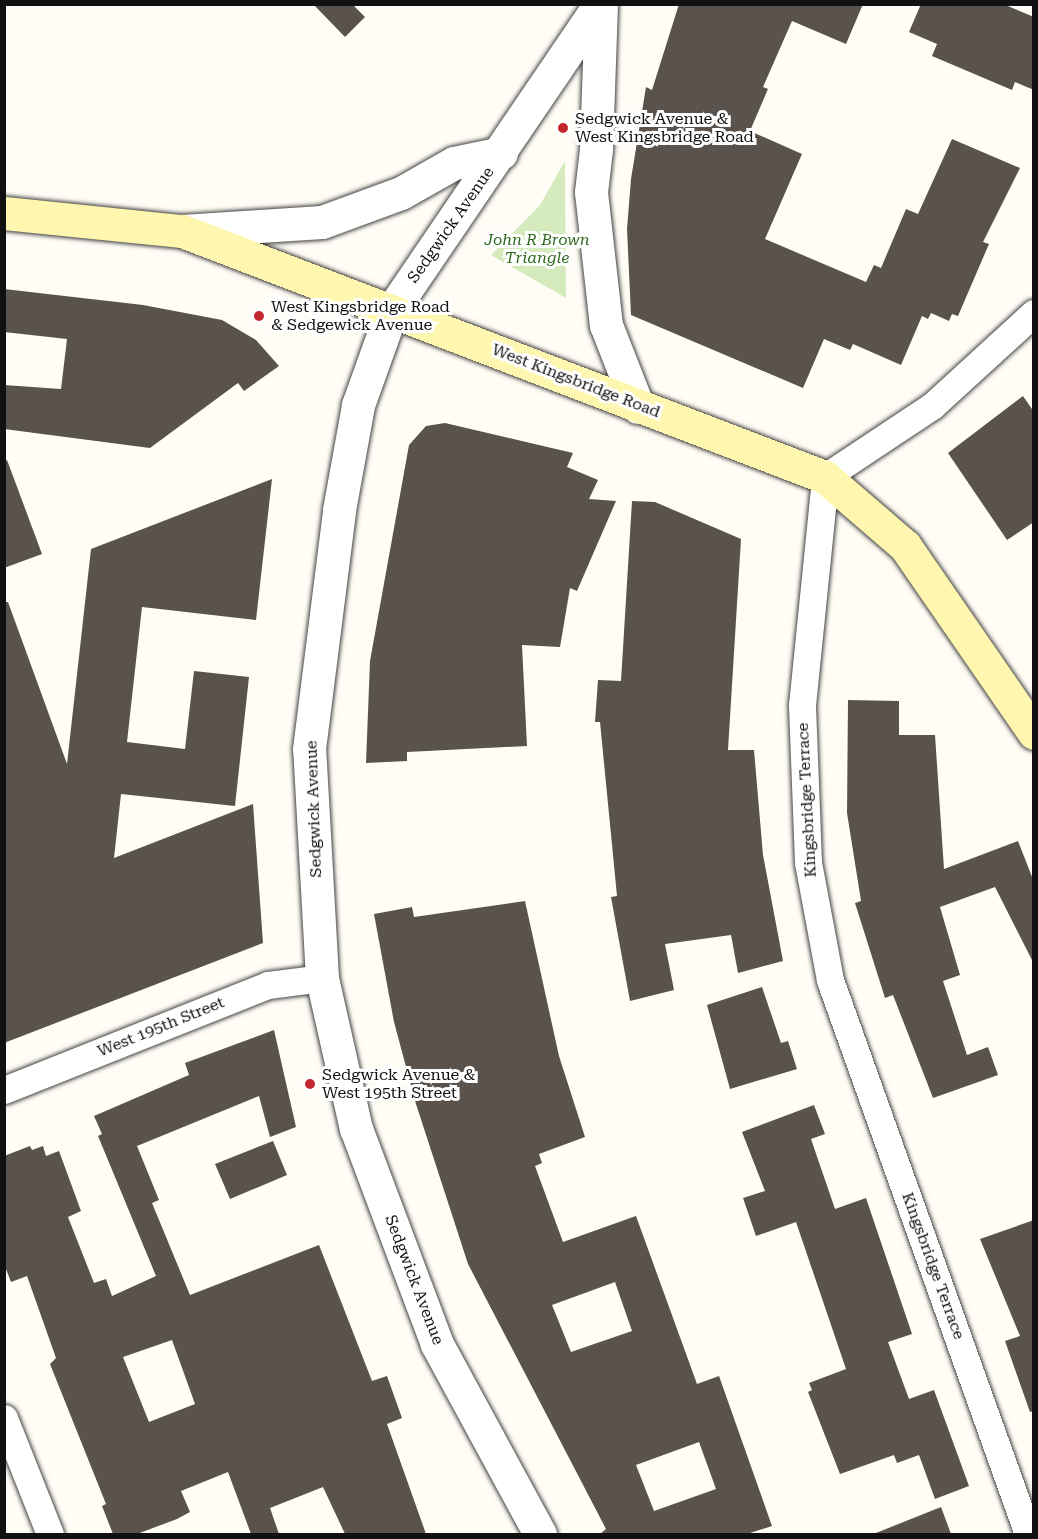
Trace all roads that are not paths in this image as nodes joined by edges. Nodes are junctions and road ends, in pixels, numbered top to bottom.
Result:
1 (601, 4) edge
2 (501, 153) junction
3 (4, 213) edge
4 (182, 231) junction
5 (392, 310) junction
6 (1034, 313) edge
7 (638, 407) junction
8 (825, 477) junction
9 (1034, 733) edge
10 (322, 978) junction
11 (4, 1090) edge
12 (4, 1418) edge
13 (50, 1534) edge
14 (540, 1534) edge
15 (1028, 1534) edge

1 - 2 street, Sedgwick Avenue
1 - 7 street
2 - 4 street
2 - 5 street, Sedgwick Avenue
3 - 4 main road, West Kingsbridge Road
4 - 5 main road, West Kingsbridge Road
5 - 7 main road, West Kingsbridge Road
5 - 10 street, Sedgwick Avenue
6 - 8 street
7 - 8 main road, West Kingsbridge Road
8 - 9 main road, West Kingsbridge Road
8 - 15 street, Kingsbridge Terrace
10 - 11 street, West 195th Street
10 - 14 street, Sedgwick Avenue
12 - 13 street

